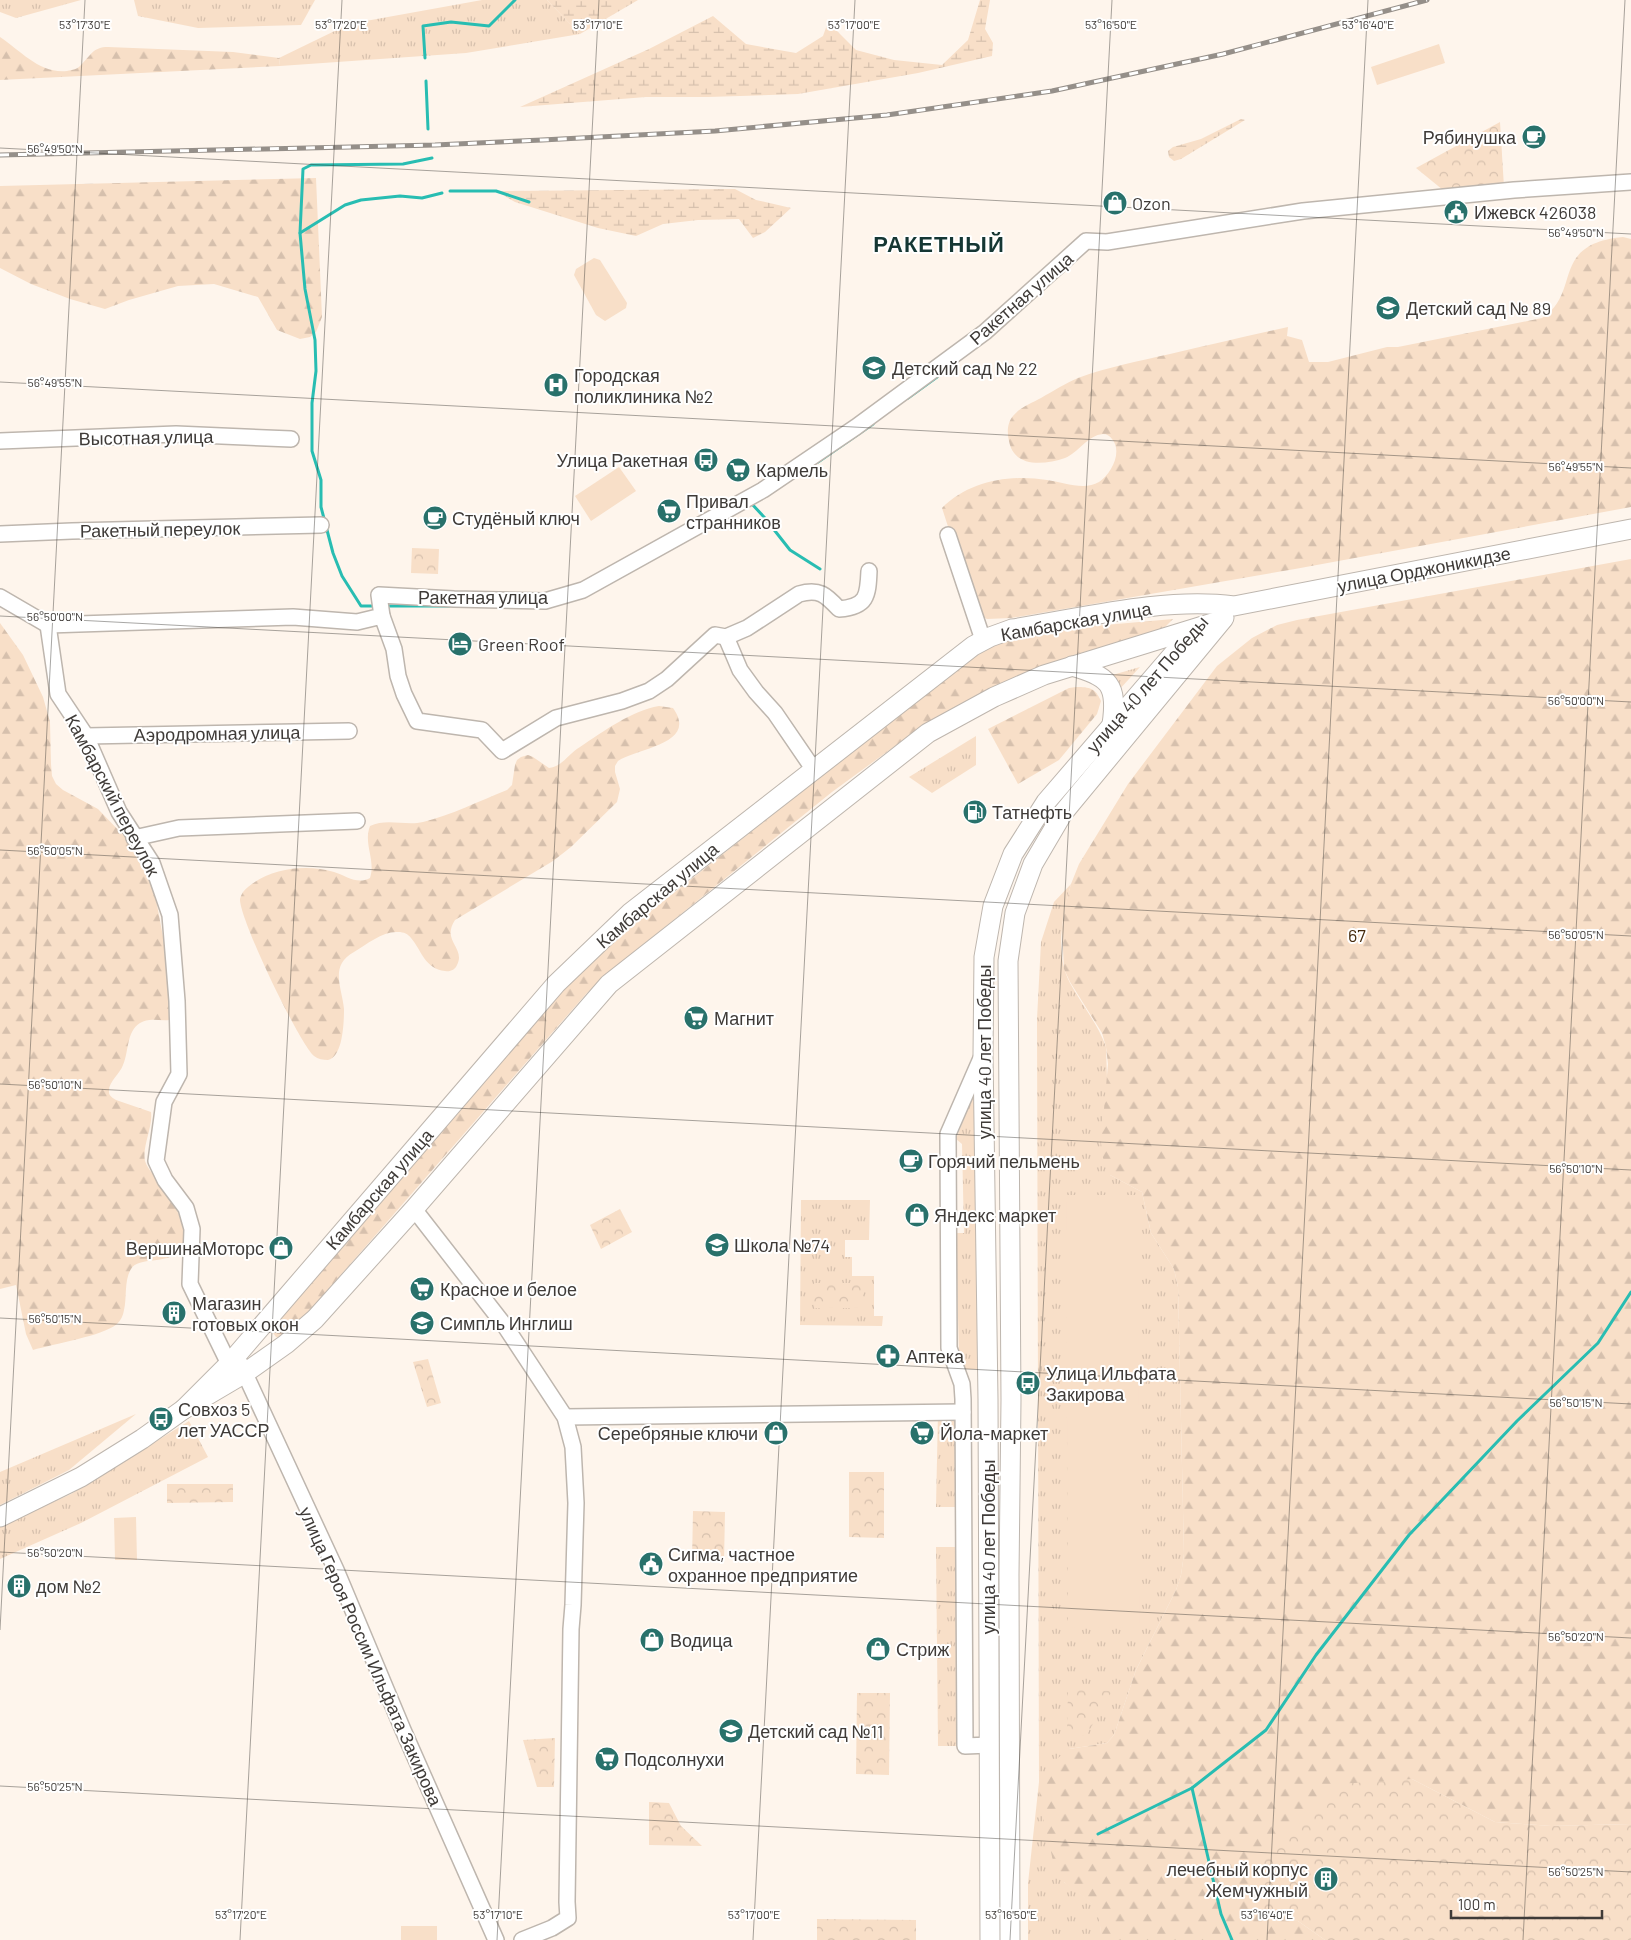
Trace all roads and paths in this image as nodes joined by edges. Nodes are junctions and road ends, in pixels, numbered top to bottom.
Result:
1 (1631, 182) edge
2 (291, 439) dead end
3 (0, 441) edge
4 (321, 525) dead end
5 (1631, 529) edge
6 (0, 534) edge
7 (948, 535) dead end
8 (869, 571) dead end
9 (0, 597) edge
10 (1225, 610) junction
11 (382, 616) junction
12 (48, 625) junction
13 (1195, 628) junction
14 (726, 637) junction
15 (983, 640) junction
16 (1184, 653) junction
17 (1072, 666) junction
18 (1112, 724) junction
19 (348, 731) dead end
20 (86, 736) junction
21 (814, 770) junction
22 (357, 821) dead end
23 (134, 838) junction
24 (983, 1054) junction
25 (414, 1208) junction
26 (270, 1316) junction
27 (286, 1344) junction
28 (232, 1359) junction
29 (245, 1373) junction
30 (184, 1409) junction
31 (963, 1412) junction
32 (565, 1417) junction
33 (963, 1488) junction
34 (988, 1488) junction
35 (0, 1517) edge
36 (990, 1745) junction
37 (496, 1940) edge
38 (522, 1940) edge
39 (990, 1940) edge
40 (1010, 1940) edge

1 - 11 street, Ракетная улица
2 - 3 street, Высотная улица
4 - 6 street, Ракетный переулок
5 - 10 main road, улица Орджоникидзе
7 - 15 street
8 - 14 street
9 - 12 street
10 - 13 main road, улица 40 лет Победы
10 - 15 main road, Камбарская улица
10 - 16 main road, улица 40 лет Победы
11 - 12 street
11 - 14 street
12 - 20 street, Камбарский переулок
13 - 16 main road, улица 40 лет Победы
13 - 17 main road, Камбарская улица
14 - 21 street
15 - 21 main road, Камбарская улица
16 - 18 main road, улица 40 лет Победы
16 - 40 main road, улица 40 лет Победы
17 - 18 main road
17 - 25 main road, Камбарская улица
18 - 24 main road, улица 40 лет Победы
19 - 20 street, Аэродромная улица
20 - 23 street, Камбарский переулок
21 - 26 main road, Камбарская улица
22 - 23 street
23 - 28 street, Камбарский переулок
24 - 31 street
24 - 34 main road, улица 40 лет Победы
25 - 27 main road, Камбарская улица
25 - 32 street
26 - 27 main road
26 - 28 main road, Камбарская улица
27 - 29 main road, Камбарская улица
28 - 29 street, Камбарский переулок
28 - 30 main road, Камбарская улица
29 - 30 main road, Камбарская улица
29 - 37 street, улица Героя России Ильфата Закирова
30 - 35 main road, Камбарская улица
31 - 32 street
31 - 33 street
32 - 38 street
33 - 34 street
33 - 36 street
34 - 36 main road, улица 40 лет Победы
36 - 39 main road, улица 40 лет Победы

